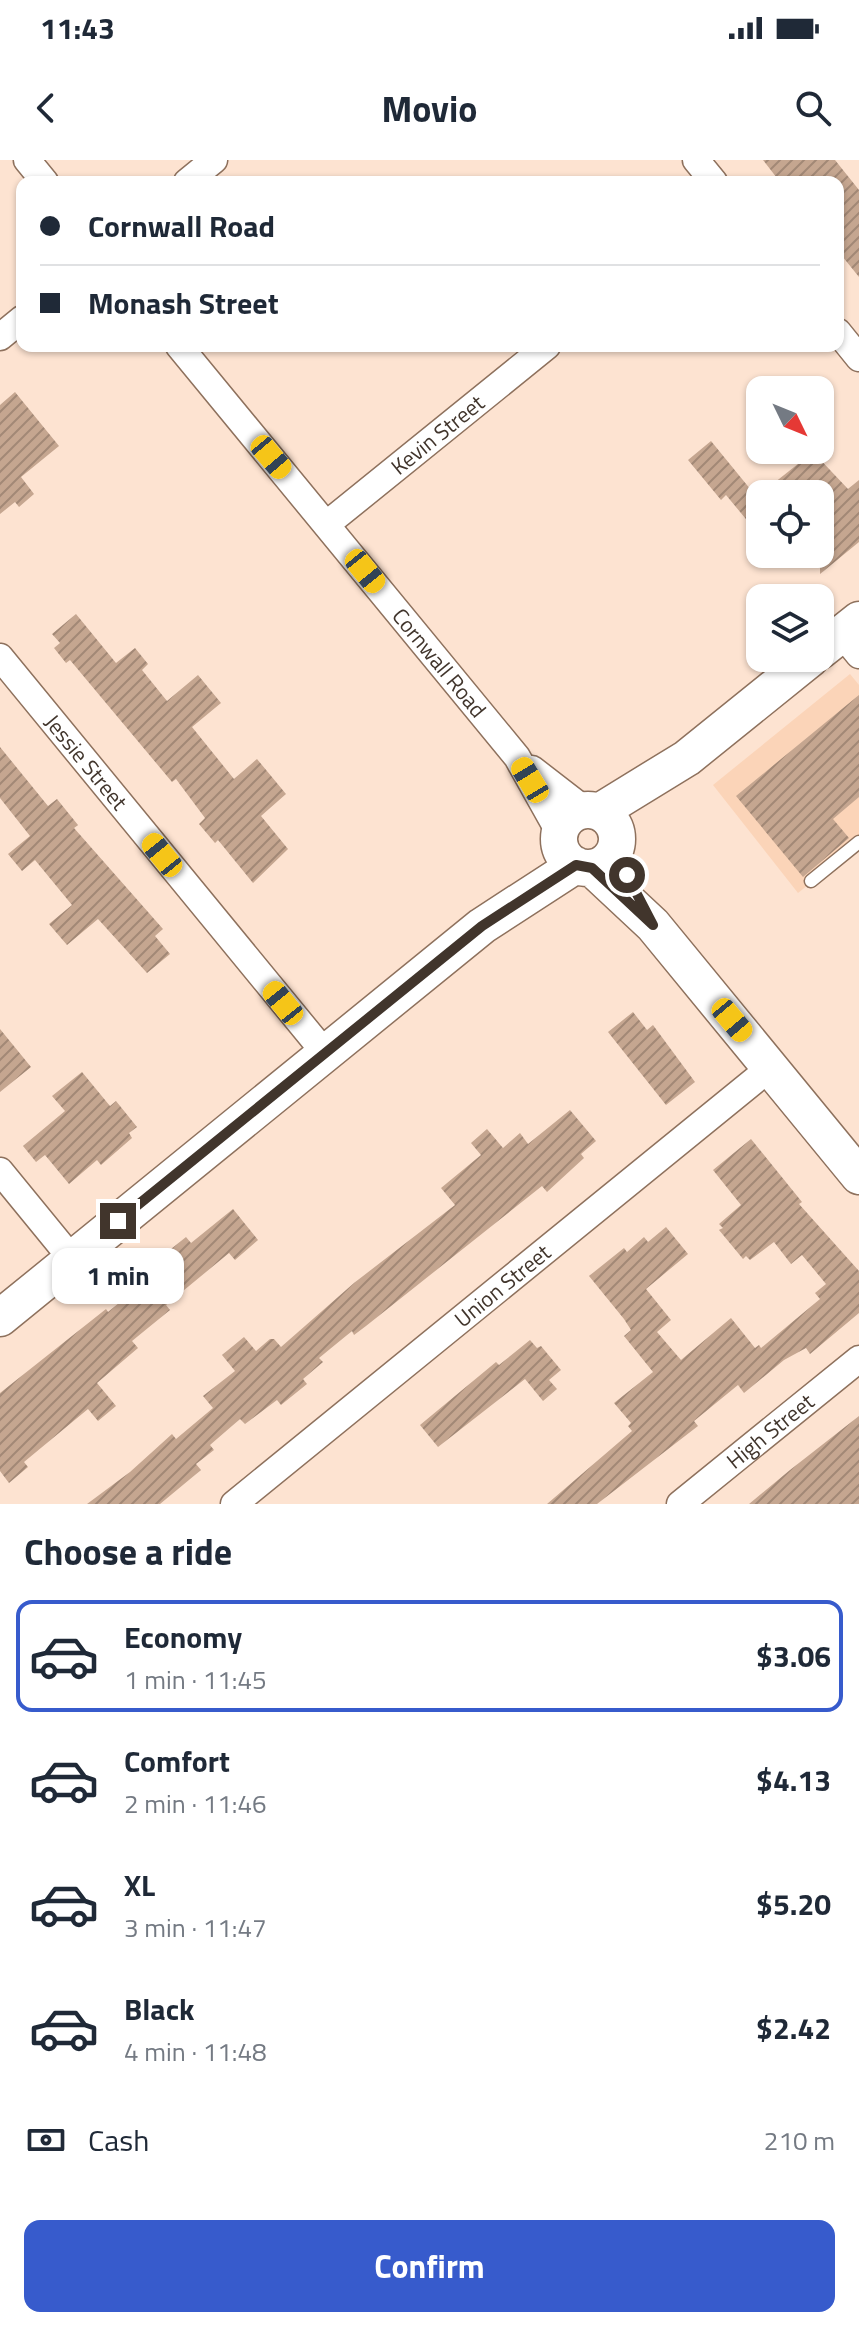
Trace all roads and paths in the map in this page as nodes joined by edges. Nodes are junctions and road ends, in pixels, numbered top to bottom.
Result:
1 (27, 160) edge
2 (214, 160) edge
3 (696, 160) edge
4 (40, 176) edge
5 (194, 176) edge
6 (709, 176) edge
7 (16, 324) edge
8 (0, 337) edge
9 (844, 339) edge
10 (184, 352) edge
11 (540, 352) edge
12 (859, 358) edge
13 (327, 524) junction
14 (0, 657) edge
15 (794, 672) edge
16 (588, 839) junction
17 (859, 842) edge
18 (811, 881) dead end
19 (325, 1053) junction
20 (771, 1067) junction
21 (0, 1171) edge
22 (859, 1176) edge
23 (72, 1259) junction
24 (0, 1318) edge
25 (859, 1359) edge
26 (234, 1504) edge
27 (680, 1504) edge

1 - 4 street
2 - 5 street
3 - 6 street
7 - 8 street
9 - 12 street
10 - 13 street, Cornwall Road
11 - 13 street, Kevin Street
13 - 16 street, Cornwall Road
14 - 19 street, Jessie Street
15 - 16 street
16 - 19 street
16 - 20 street, Cornwall Road
17 - 18 lane
19 - 23 street
20 - 22 street, Cornwall Road
20 - 26 street, Union Street
21 - 23 street
23 - 24 street
25 - 27 street, High Street

